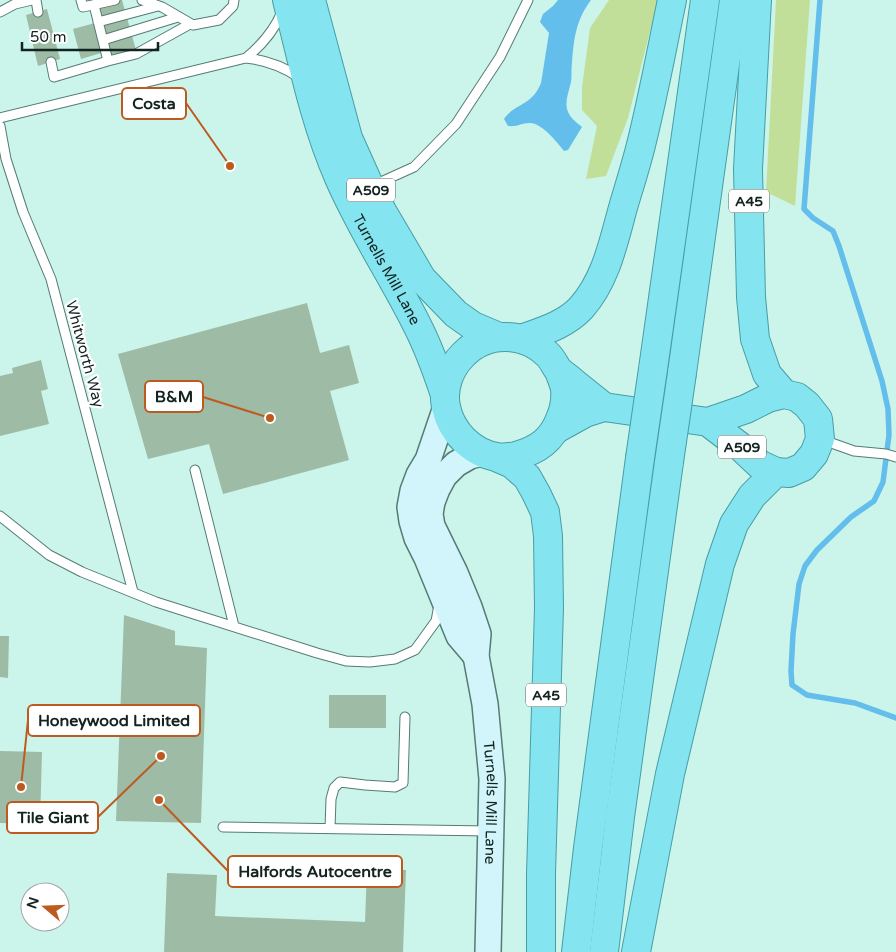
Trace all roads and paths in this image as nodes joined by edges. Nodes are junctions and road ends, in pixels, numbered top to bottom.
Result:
1 (34, 0) edge
2 (81, 0) edge
3 (115, 0) edge
4 (142, 0) edge
5 (234, 0) edge
6 (287, 0) edge
7 (311, 0) edge
8 (528, 0) edge
9 (672, 0) edge
10 (705, 0) edge
11 (734, 0) edge
12 (757, 0) edge
13 (94, 6) junction
14 (158, 6) junction
15 (0, 12) edge
16 (38, 12) dead end
17 (178, 17) junction
18 (98, 22) junction
19 (190, 24) junction
20 (103, 40) junction
21 (246, 58) junction
22 (108, 61) junction
23 (51, 62) dead end
24 (309, 85) junction
25 (0, 118) edge
26 (0, 126) edge
27 (370, 187) junction
28 (510, 338) junction
29 (559, 371) junction
30 (784, 394) junction
31 (446, 401) junction
32 (604, 407) junction
33 (708, 422) junction
34 (556, 428) junction
35 (820, 439) junction
36 (490, 455) junction
37 (896, 457) edge
38 (195, 470) dead end
39 (776, 472) junction
40 (0, 516) edge
41 (133, 592) junction
42 (442, 593) junction
43 (234, 626) junction
44 (476, 656) junction
45 (405, 716) dead end
46 (223, 827) dead end
47 (330, 828) junction
48 (491, 831) junction
49 (488, 952) edge
50 (541, 952) edge
51 (576, 952) edge
52 (604, 952) edge
53 (636, 952) edge

1 - 15 lane
1 - 16 lane
2 - 13 lane
3 - 13 lane
4 - 14 lane
5 - 19 lane
6 - 21 lane
6 - 24 highway, Turnells Mill Lane / A509
7 - 27 highway, Turnells Mill Lane / A509
8 - 27 lane
9 - 28 highway
10 - 51 highway, bridge
11 - 52 highway, A45, bridge
12 - 30 highway, A45
13 - 18 lane
14 - 17 lane
14 - 18 lane
17 - 19 lane
17 - 20 lane
18 - 20 lane
19 - 22 lane
20 - 22 lane
21 - 24 lane
21 - 25 lane
22 - 23 lane
24 - 31 highway, Turnells Mill Lane / A509
26 - 41 lane, Whitworth Way
27 - 28 highway, Turnells Mill Lane / A509
28 - 29 highway
28 - 31 highway
29 - 32 highway
29 - 34 highway
30 - 33 highway, A509
30 - 35 highway
31 - 36 highway
31 - 42 main road, Turnells Mill Lane
32 - 33 highway, A509
32 - 34 highway, A509
33 - 39 highway, A509
34 - 36 highway
35 - 37 lane
35 - 39 highway, A509
36 - 44 main road, Turnells Mill Lane
36 - 50 highway, A45
38 - 43 lane
39 - 53 highway
40 - 41 lane
41 - 43 lane
42 - 43 lane
42 - 44 main road, Turnells Mill Lane
44 - 48 main road, Turnells Mill Lane
45 - 47 lane
46 - 47 lane
47 - 48 lane
48 - 49 main road, Turnells Mill Lane

